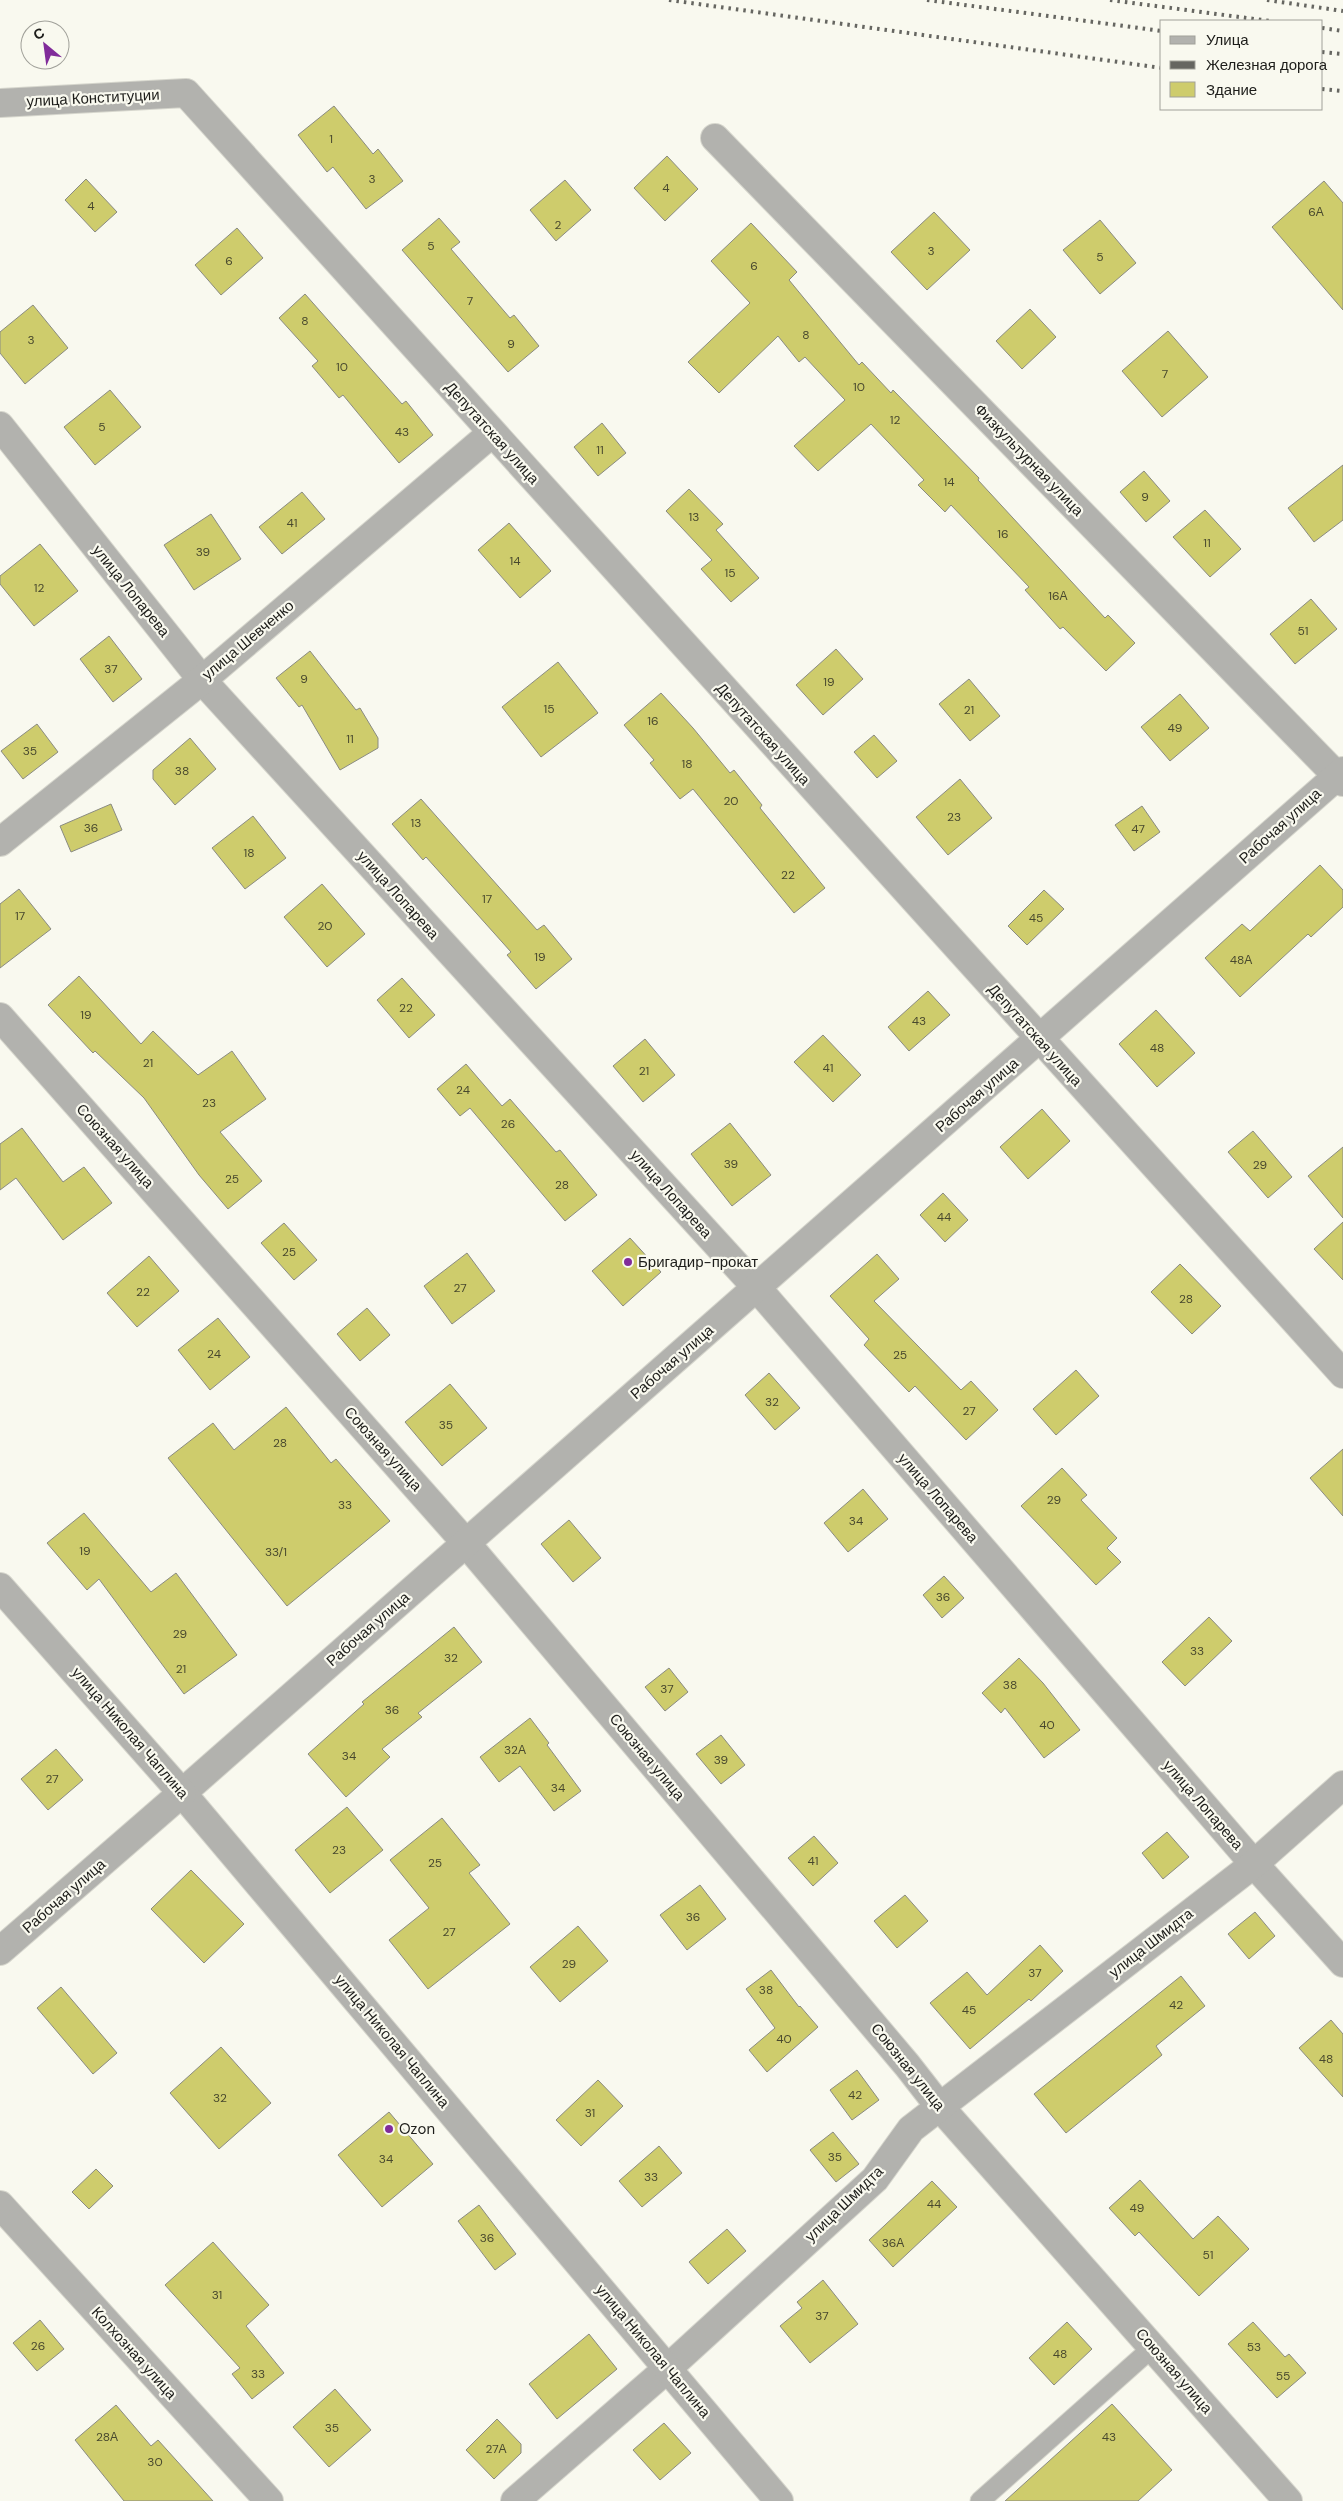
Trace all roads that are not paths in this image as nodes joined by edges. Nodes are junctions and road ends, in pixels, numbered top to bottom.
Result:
1 (186, 93) joint
2 (0, 103) edge
3 (715, 138) dead end
4 (0, 426) edge
5 (492, 433) junction
6 (202, 680) junction
7 (1341, 776) edge
8 (0, 842) edge
9 (0, 1017) edge
10 (1039, 1040) junction
11 (757, 1288) junction
12 (1343, 1374) edge
13 (466, 1543) junction
14 (0, 1586) edge
15 (1343, 1785) edge
16 (182, 1793) junction
17 (1254, 1864) junction
18 (0, 1951) edge
19 (1343, 1963) edge
20 (939, 2106) junction
21 (0, 2205) edge
22 (1153, 2347) junction
23 (667, 2369) junction
24 (269, 2501) edge
25 (515, 2501) edge
26 (779, 2501) edge
27 (980, 2501) edge
28 (1288, 2501) edge

1 - 2 street, улица Конституции
1 - 5 street, Депутатская улица
3 - 7 street, Физкультурная улица
4 - 6 street, улица Лопарева
5 - 6 street, улица Шевченко
5 - 10 street, Депутатская улица
6 - 8 street, улица Шевченко
6 - 11 street, улица Лопарева
7 - 10 street, Рабочая улица
9 - 13 street, Союзная улица
10 - 11 street, Рабочая улица
10 - 12 street, Депутатская улица
11 - 13 street, Рабочая улица
11 - 17 street, улица Лопарева
13 - 16 street, Рабочая улица
13 - 20 street, Союзная улица
14 - 16 street, улица Николая Чаплина
15 - 17 street, улица Шмидта
16 - 18 street, Рабочая улица
16 - 23 street, улица Николая Чаплина
17 - 19 street, улица Лопарева
17 - 20 street, улица Шмидта
20 - 22 street, Союзная улица
20 - 23 street, улица Шмидта
21 - 24 street, Колхозная улица
22 - 27 lane
22 - 28 street, Союзная улица
23 - 25 street, улица Шмидта
23 - 26 street, улица Николая Чаплина

